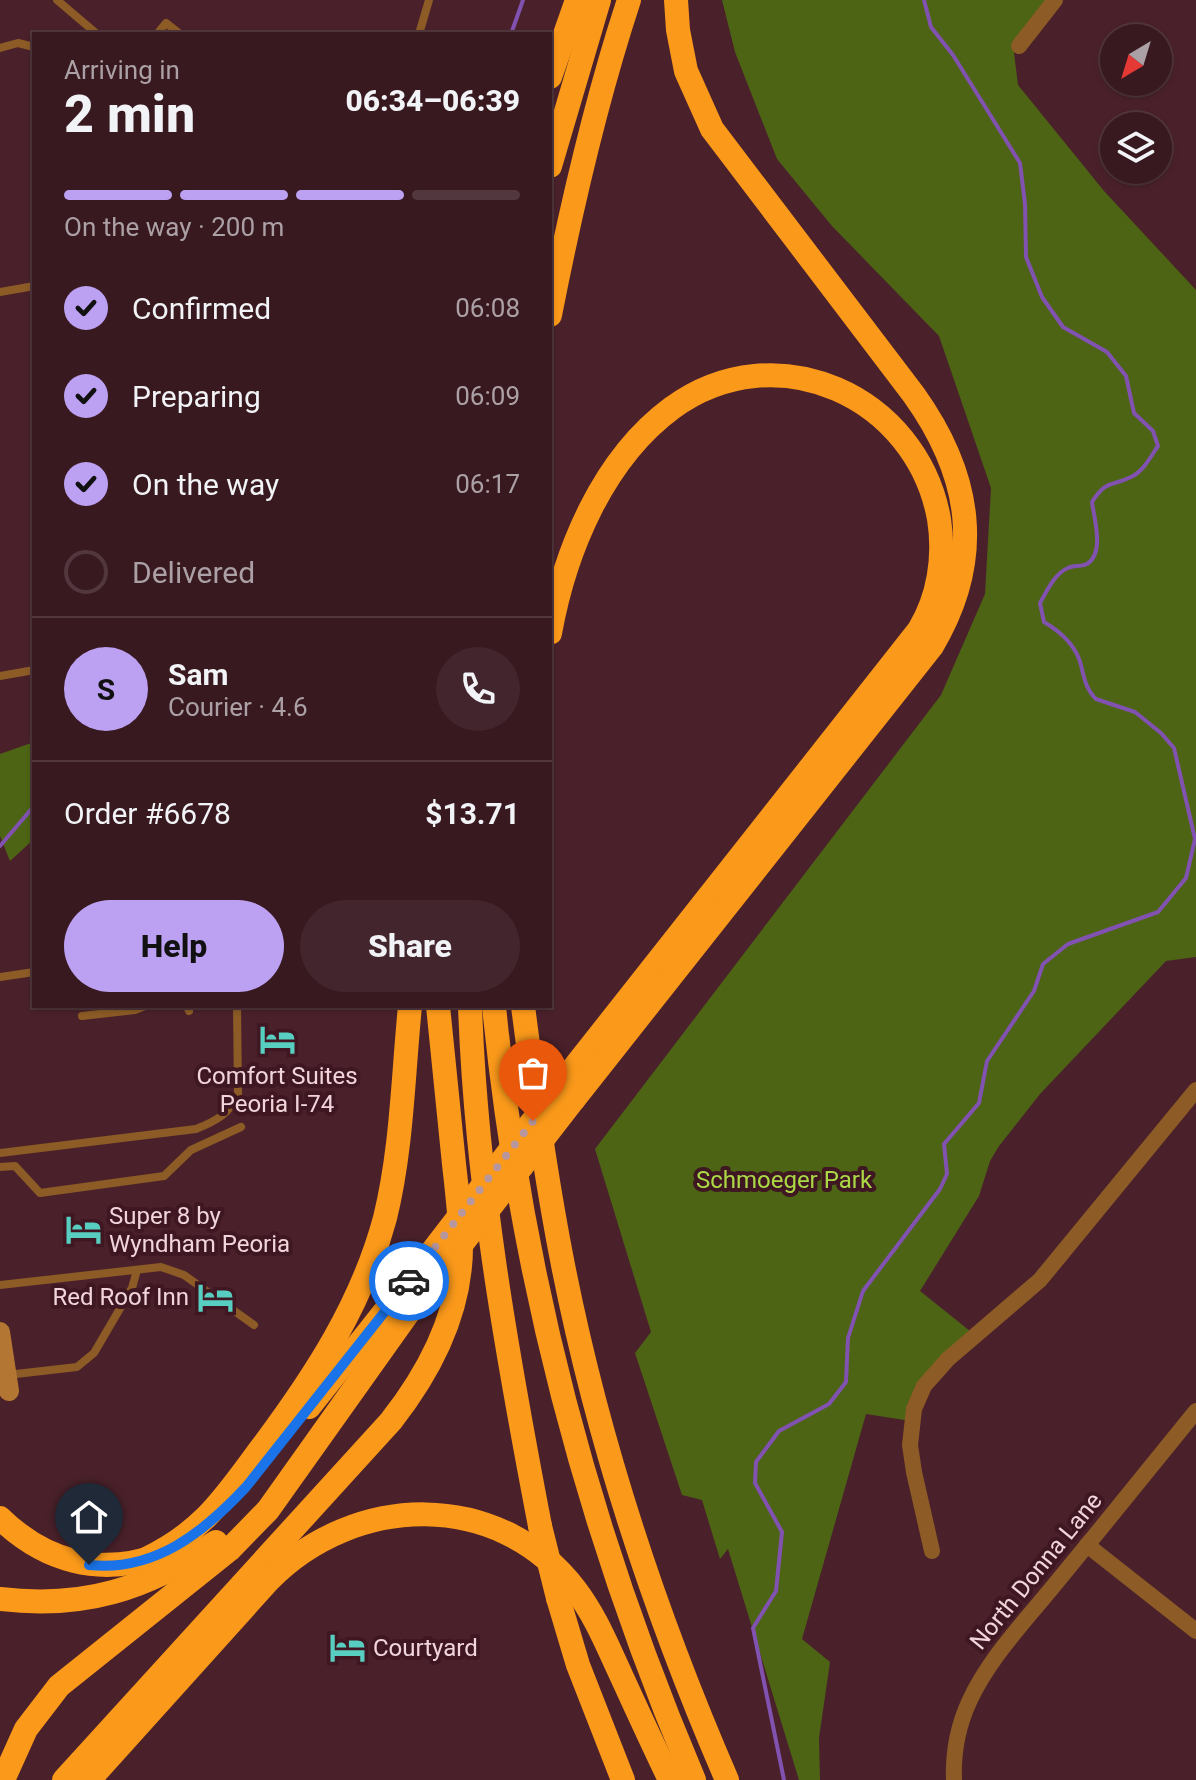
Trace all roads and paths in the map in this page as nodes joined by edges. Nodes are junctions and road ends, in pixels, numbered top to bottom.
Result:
1 (57, 0) edge
2 (429, 0) edge
3 (577, 0) edge
4 (599, 0) edge
5 (629, 0) edge
6 (676, 0) edge
7 (1055, 0) edge
8 (95, 32) edge
9 (159, 32) edge
10 (177, 32) edge
11 (420, 32) edge
12 (32, 46) edge
13 (1019, 46) dead end
14 (0, 48) edge
15 (552, 71) edge
16 (552, 159) edge
17 (32, 286) edge
18 (0, 292) edge
19 (552, 305) edge
20 (552, 626) edge
21 (32, 670) edge
22 (0, 676) edge
23 (32, 972) edge
24 (0, 977) edge
25 (140, 1008) edge
26 (237, 1008) edge
27 (410, 1008) edge
28 (438, 1008) edge
29 (470, 1008) edge
30 (494, 1008) edge
31 (523, 1008) edge
32 (109, 1009) edge
33 (82, 1016) dead end
34 (1196, 1090) edge
35 (241, 1127) dead end
36 (0, 1153) edge
37 (0, 1167) edge
38 (137, 1270) junction
39 (424, 1282) junction
40 (0, 1285) edge
41 (254, 1325) dead end
42 (0, 1332) edge
43 (8, 1383) joint
44 (1196, 1411) edge
45 (0, 1518) edge
46 (1087, 1545) junction
47 (932, 1551) dead end
48 (146, 1559) junction
49 (0, 1599) edge
50 (655, 1601) junction
51 (1196, 1631) edge
52 (3, 1780) edge
53 (64, 1780) edge
54 (89, 1780) edge
55 (623, 1780) edge
56 (670, 1780) edge
57 (694, 1780) edge
58 (727, 1780) edge
59 (742, 1780) edge
60 (954, 1780) edge

1 - 8 lane
2 - 11 lane
3 - 15 highway
4 - 16 highway
5 - 19 highway
6 - 39 highway, bridge
7 - 13 street
9 - 10 lane
12 - 14 lane
17 - 18 lane
20 - 39 highway, bridge
21 - 22 lane
23 - 24 lane
25 - 32 lane
26 - 36 lane
27 - 48 highway
28 - 53 highway
29 - 55 highway, bridge
30 - 57 highway
31 - 50 highway
32 - 33 lane
34 - 47 street
35 - 37 lane
38 - 40 lane
38 - 41 lane
38 - 43 lane
39 - 48 highway
39 - 49 highway
39 - 52 highway
42 - 43 street
44 - 46 street, North Donna Lane
45 - 48 highway
46 - 51 street
46 - 60 street, North Donna Lane
50 - 58 highway
50 - 59 highway
54 - 56 highway

